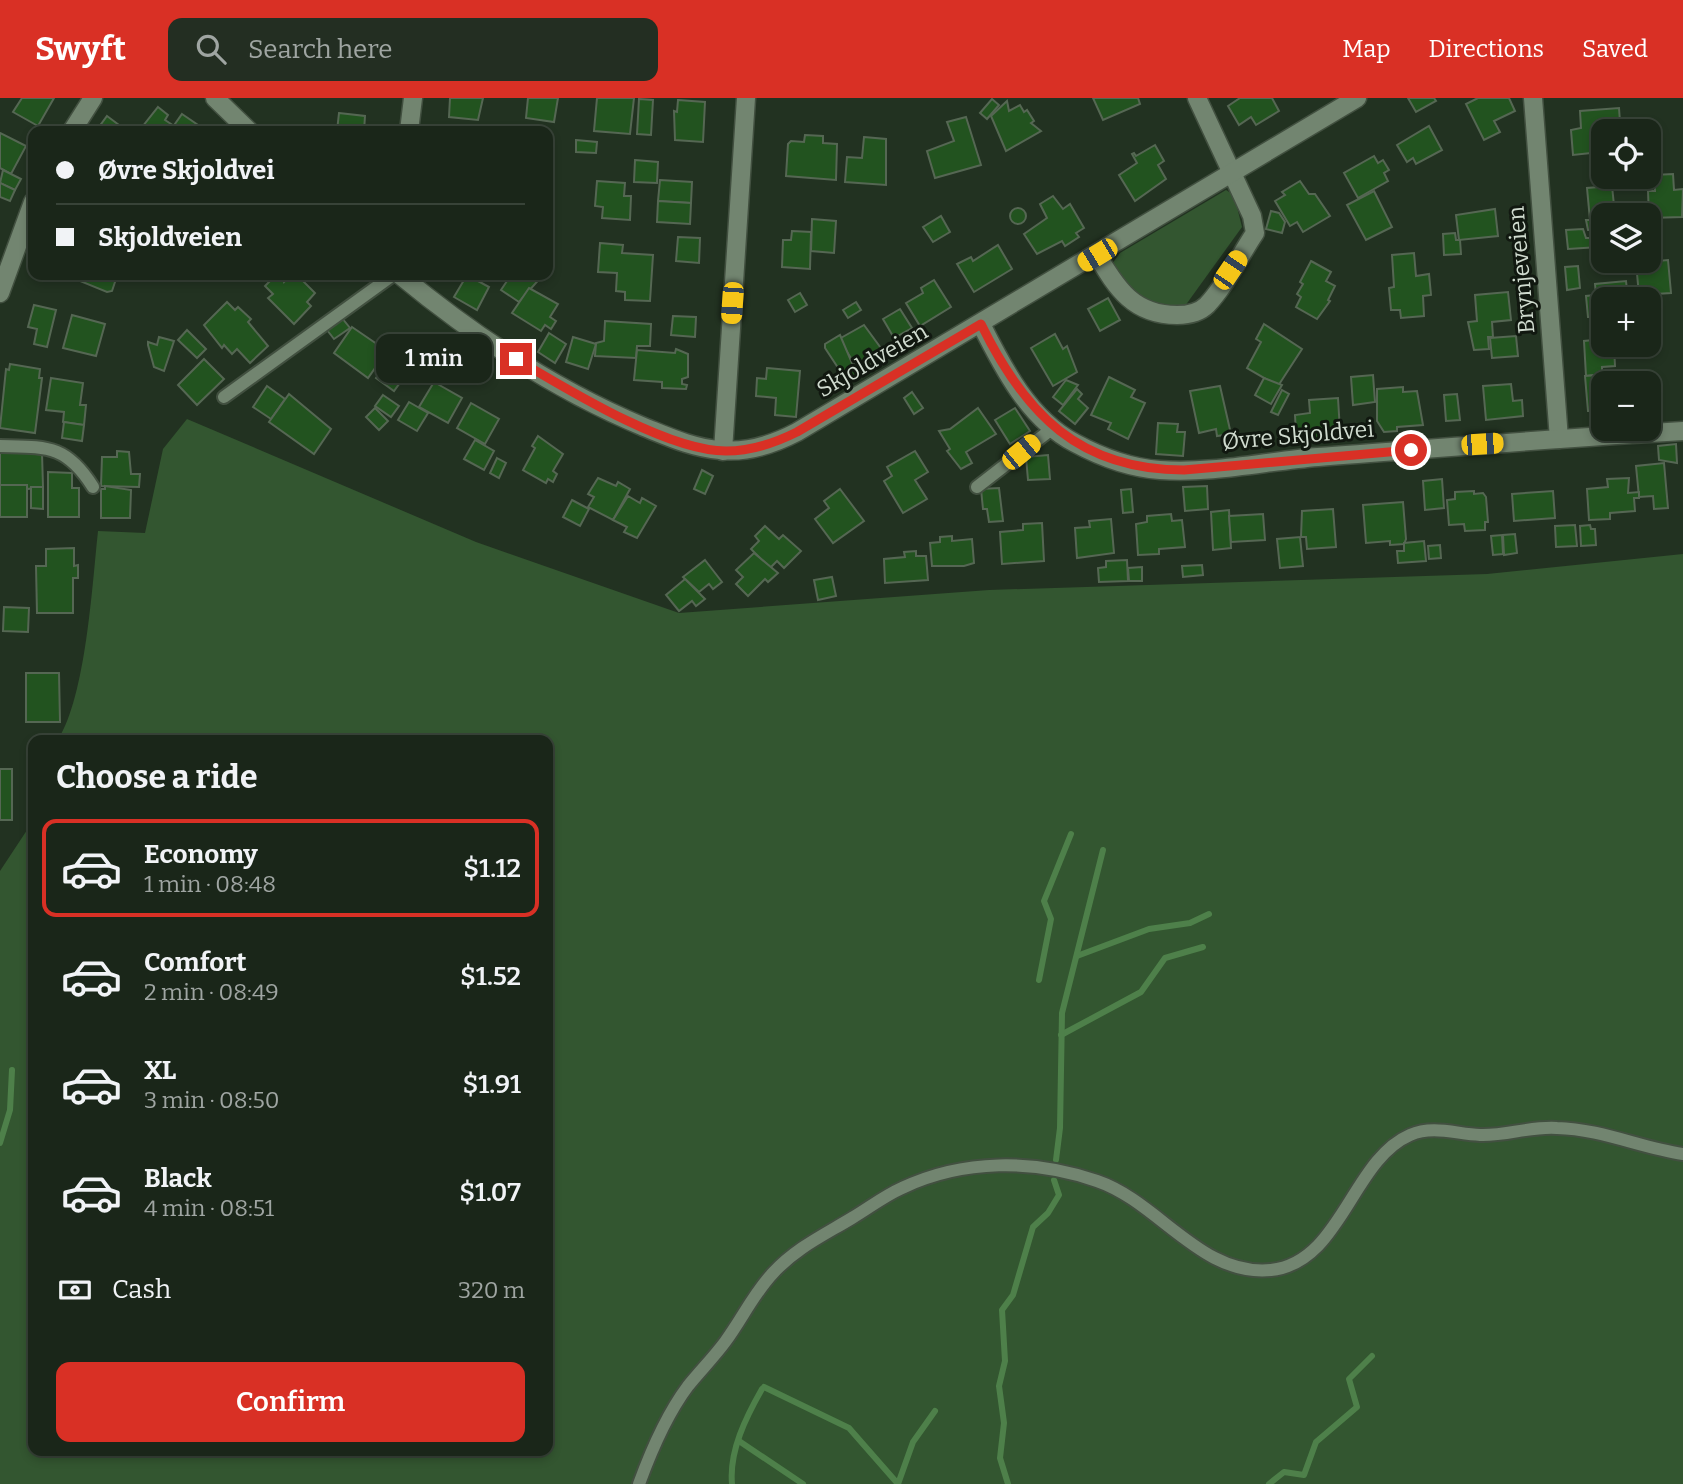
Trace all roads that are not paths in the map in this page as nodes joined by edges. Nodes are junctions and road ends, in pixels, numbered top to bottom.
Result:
1 (93, 98) edge
2 (215, 98) edge
3 (413, 98) edge
4 (746, 98) edge
5 (1197, 98) edge
6 (1357, 98) edge
7 (1533, 98) edge
8 (75, 126) edge
9 (245, 126) edge
10 (410, 126) edge
11 (1231, 173) junction
12 (28, 216) edge
13 (1097, 255) junction
14 (386, 280) edge
15 (406, 280) edge
16 (0, 293) edge
17 (981, 324) junction
18 (225, 397) dead end
19 (1054, 428) junction
20 (1683, 431) edge
21 (1559, 439) junction
22 (0, 446) edge
23 (723, 451) junction
24 (93, 487) dead end
25 (977, 487) dead end
26 (1683, 1154) edge
27 (639, 1484) edge

1 - 8 street
2 - 9 street
3 - 10 street
4 - 23 street
5 - 11 street
6 - 11 street, Skjoldveien
7 - 21 street, Brynjeveien
11 - 13 street, Skjoldveien
11 - 13 street
12 - 16 street
13 - 17 street, Skjoldveien
14 - 18 lane
15 - 23 street, Skjoldveien
17 - 19 street, Øvre Skjoldvei
17 - 23 street, Skjoldveien
19 - 21 street, Øvre Skjoldvei
19 - 25 lane
20 - 21 street, Øvre Skjoldvei
22 - 24 lane
26 - 27 lane

